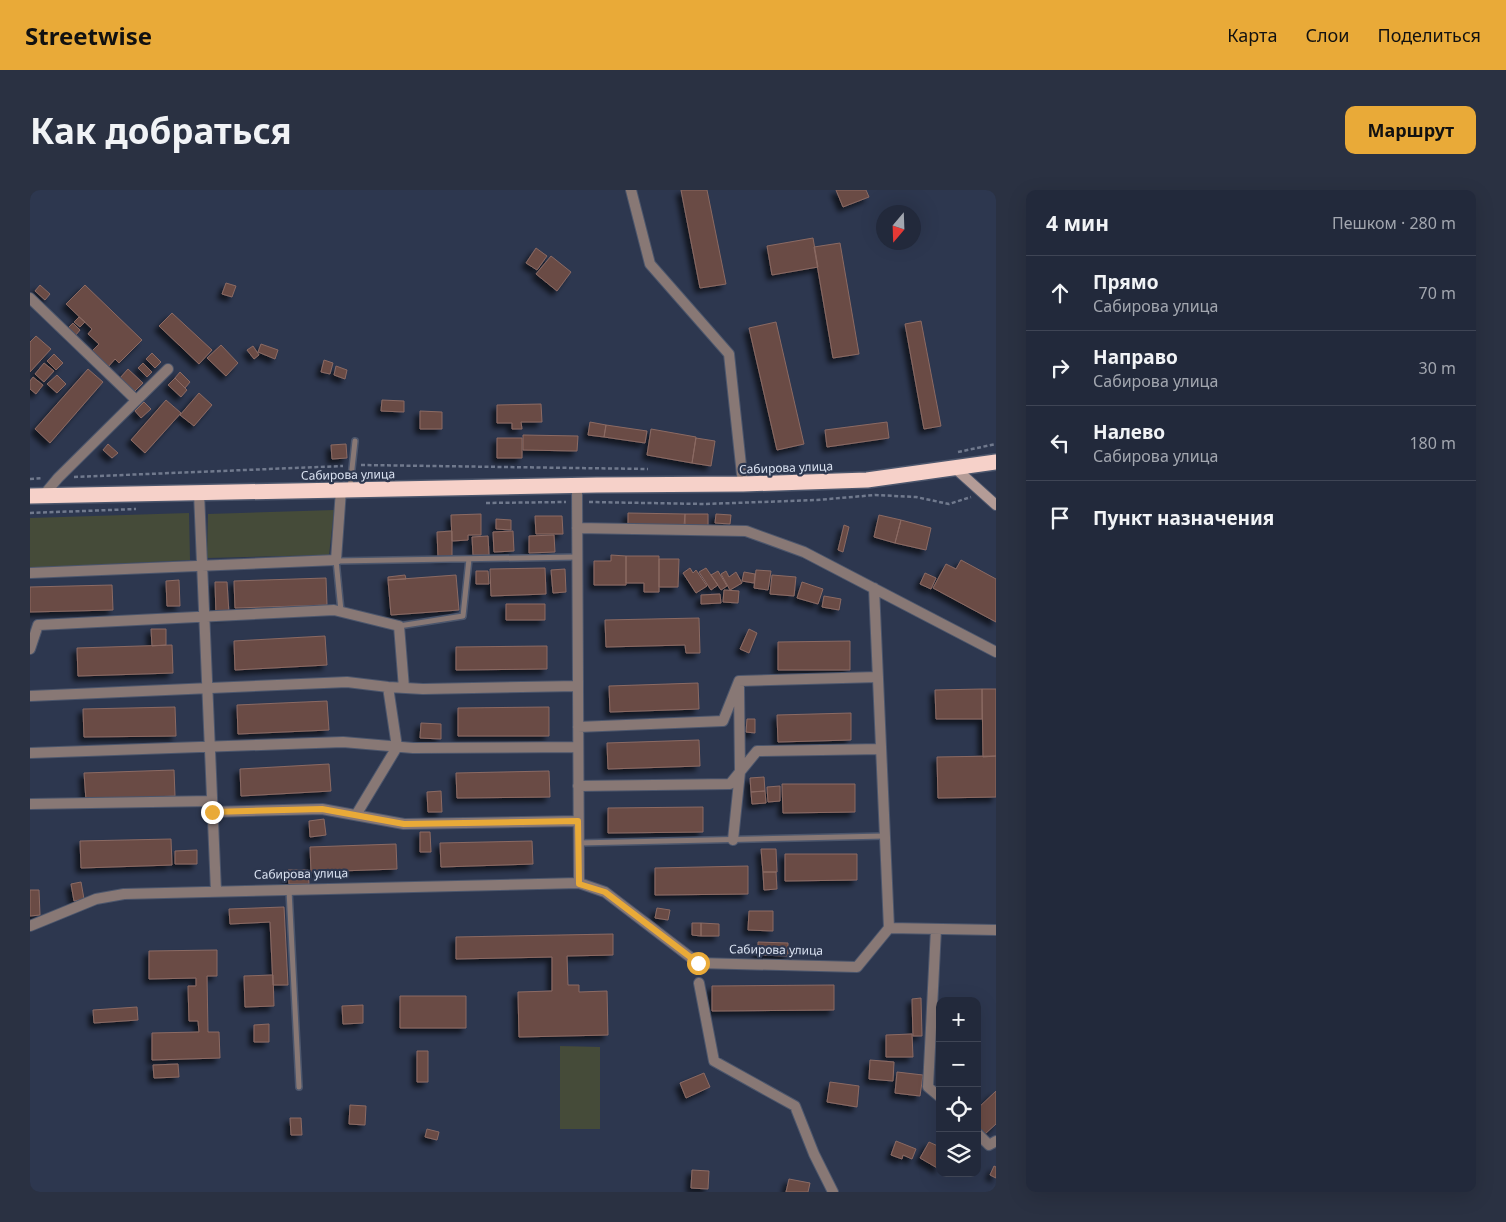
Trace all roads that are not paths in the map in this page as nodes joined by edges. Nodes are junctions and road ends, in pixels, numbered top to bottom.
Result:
1 (631, 190) edge
2 (30, 298) edge
3 (168, 369) dead end
4 (136, 400) junction
5 (354, 441) dead end
6 (996, 462) edge
7 (956, 469) junction
8 (743, 484) junction
9 (577, 486) junction
10 (345, 490) junction
11 (199, 493) junction
12 (36, 496) edge
13 (996, 505) edge
14 (577, 528) junction
15 (577, 557) junction
16 (469, 559) junction
17 (336, 560) junction
18 (202, 566) junction
19 (30, 573) edge
20 (874, 588) junction
21 (341, 612) junction
22 (204, 616) junction
23 (399, 626) junction
24 (30, 649) edge
25 (996, 652) edge
26 (878, 677) junction
27 (739, 681) junction
28 (578, 686) junction
29 (388, 687) junction
30 (404, 688) junction
31 (207, 689) junction
32 (30, 696) edge
33 (578, 727) junction
34 (210, 747) junction
35 (397, 747) junction
36 (578, 748) junction
37 (881, 749) junction
38 (30, 753) edge
39 (740, 772) junction
40 (578, 786) junction
41 (212, 801) junction
42 (30, 804) edge
43 (212, 812) junction
44 (356, 815) junction
45 (578, 821) junction
46 (885, 836) junction
47 (733, 840) junction
48 (578, 843) junction
49 (579, 884) junction
50 (289, 889) junction
51 (216, 891) junction
52 (30, 926) edge
53 (889, 928) junction
54 (936, 929) junction
55 (996, 930) edge
56 (699, 983) dead end
57 (299, 1087) dead end
58 (936, 1094) edge
59 (981, 1137) edge
60 (996, 1142) edge
61 (833, 1192) edge

1 - 8 street
2 - 4 street
3 - 4 street
4 - 12 street
5 - 10 lane
6 - 7 highway, Сабирова улица
7 - 8 highway, Сабирова улица
7 - 13 main road
8 - 9 highway, Сабирова улица
9 - 10 highway, Сабирова улица
9 - 14 street
10 - 11 highway, Сабирова улица
10 - 17 street
11 - 12 highway, Сабирова улица
11 - 18 street
14 - 15 street
14 - 20 street
15 - 16 lane
15 - 28 street
16 - 17 lane
16 - 23 lane
17 - 18 street
17 - 21 lane
18 - 19 street
18 - 22 street
20 - 25 street
20 - 26 street
21 - 22 street
21 - 23 street
22 - 24 street
22 - 31 street
23 - 30 street
26 - 27 street
26 - 37 street
27 - 33 street
27 - 39 street
28 - 30 street
28 - 33 street
29 - 30 street
29 - 31 street
29 - 35 street
31 - 32 street
31 - 34 street
33 - 36 street
34 - 35 street
34 - 38 street
34 - 41 street
35 - 36 street
35 - 44 street
36 - 40 street
37 - 39 street
37 - 46 street
39 - 40 street
39 - 47 street
40 - 45 street
41 - 42 street
41 - 43 street
43 - 44 street
43 - 51 street
44 - 45 street
45 - 48 street
46 - 47 lane
46 - 53 street
47 - 48 lane
48 - 49 street
49 - 50 street, Сабирова улица
49 - 53 street, Сабирова улица
50 - 51 street, Сабирова улица
50 - 57 lane
51 - 52 street, Сабирова улица
53 - 54 street
54 - 55 street
54 - 58 street
56 - 61 street
59 - 60 street

